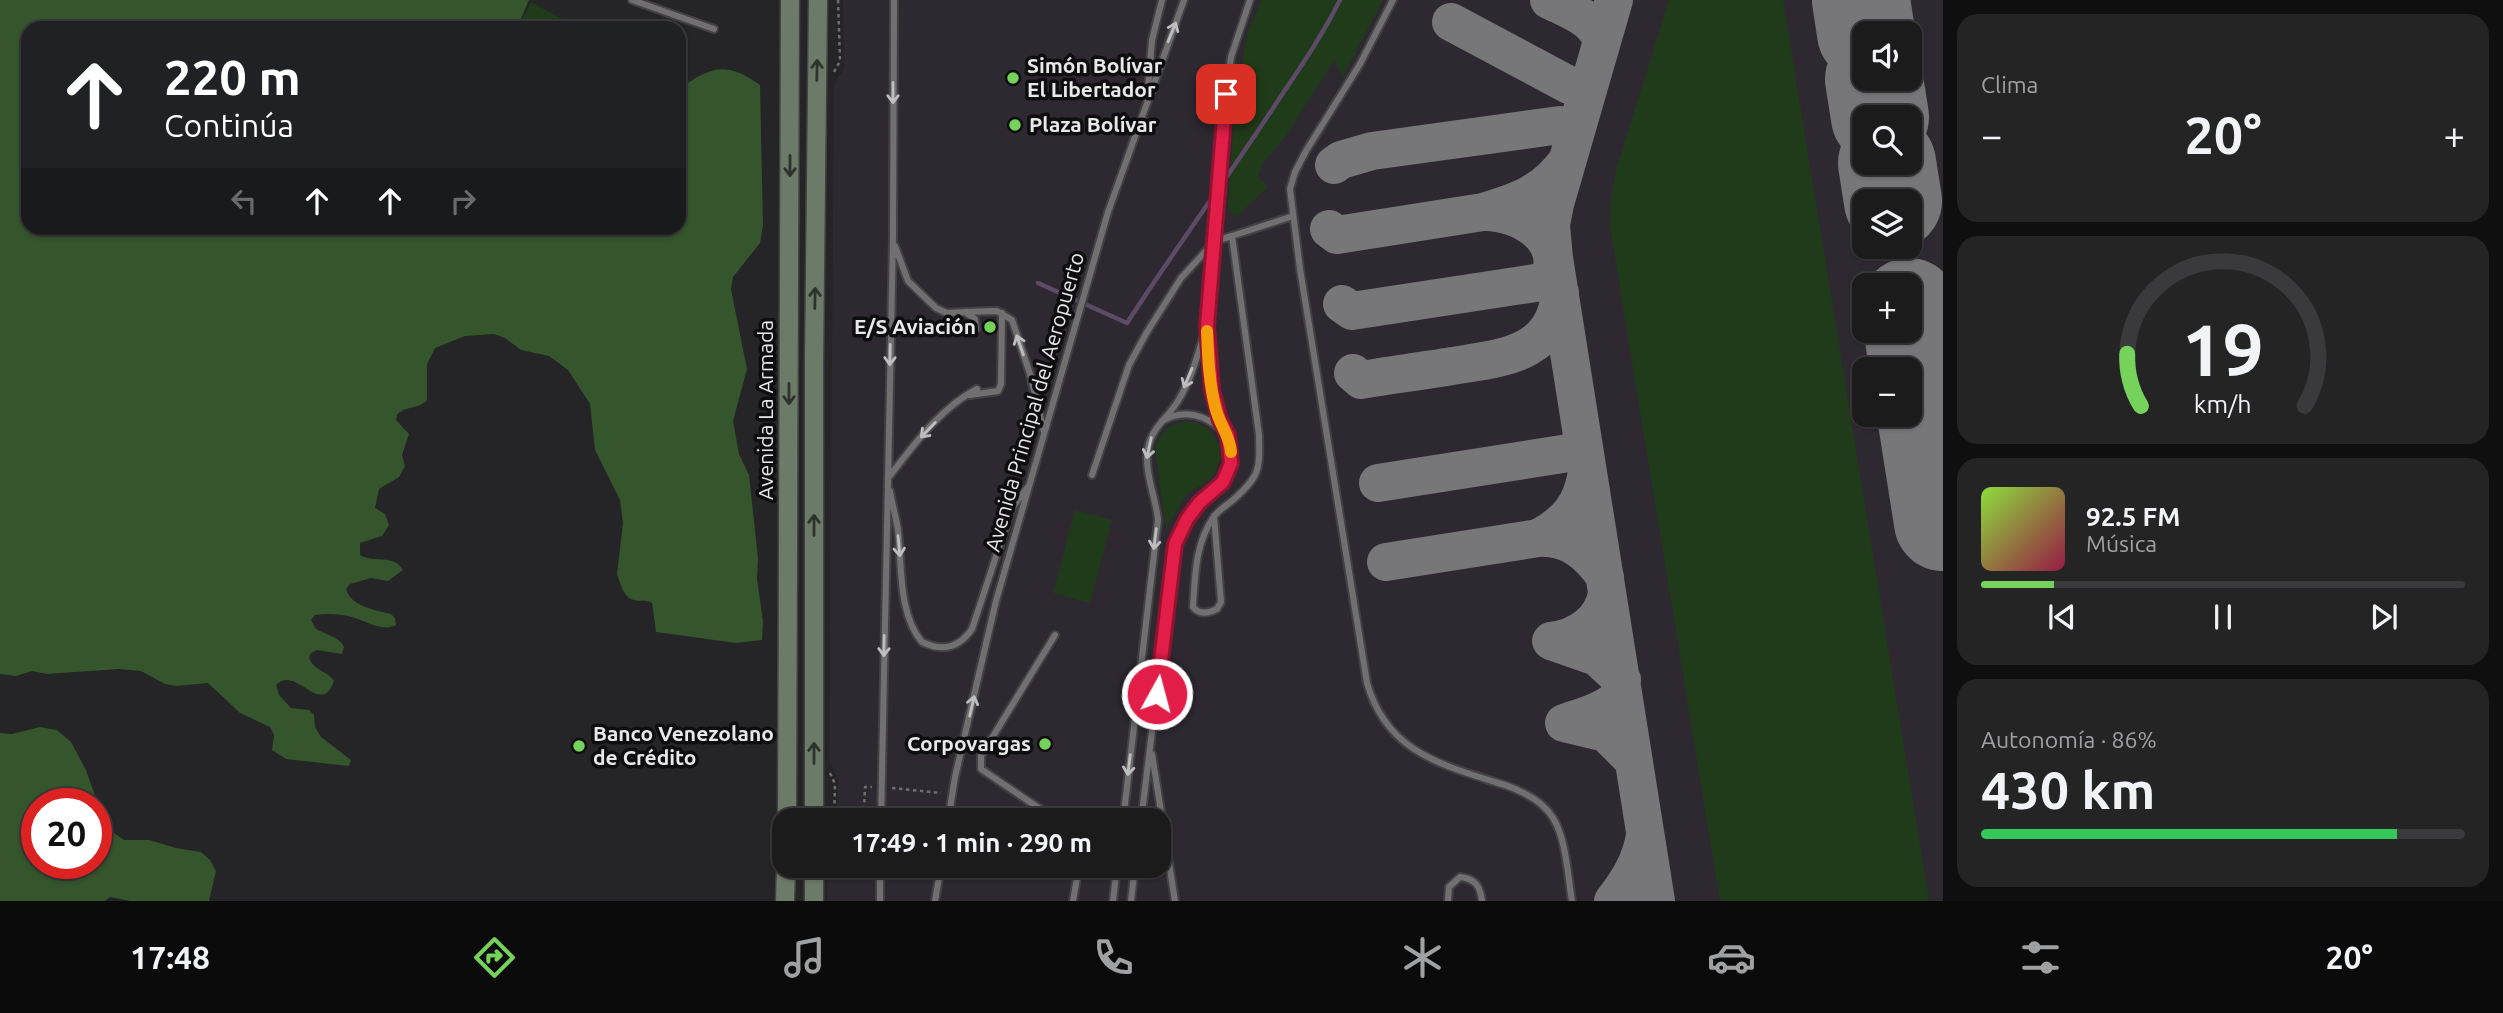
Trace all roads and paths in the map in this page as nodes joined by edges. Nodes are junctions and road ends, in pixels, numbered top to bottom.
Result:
1 (632, 0) edge
2 (790, 0) edge
3 (818, 0) edge
4 (838, 0) edge
5 (894, 0) edge
6 (1184, 0) edge
7 (1250, 0) edge
8 (1393, 0) edge
9 (1161, 1) edge
10 (840, 5) dead end
11 (714, 29) dead end
12 (1147, 98) junction
13 (1293, 216) junction
14 (1232, 236) junction
15 (893, 238) junction
16 (1215, 241) junction
17 (965, 312) junction
18 (1002, 313) junction
19 (1207, 326) junction
20 (976, 329) dead end
21 (977, 389) dead end
22 (965, 395) junction
23 (1157, 424) junction
24 (1044, 434) junction
25 (1228, 435) junction
26 (1091, 475) dead end
27 (887, 479) junction
28 (1030, 486) junction
29 (1214, 516) junction
30 (1055, 635) dead end
31 (1150, 744) junction
32 (881, 788) junction
33 (952, 793) junction
34 (787, 808) edge
35 (814, 808) edge
36 (864, 808) edge
37 (881, 808) edge
38 (950, 808) edge
39 (1039, 808) edge
40 (1124, 808) edge
41 (1143, 808) edge
42 (786, 878) edge
43 (814, 878) edge
44 (880, 878) edge
45 (939, 878) edge
46 (1077, 878) edge
47 (1116, 878) edge
48 (1134, 878) edge
49 (785, 901) edge
50 (814, 901) edge
51 (880, 901) edge
52 (935, 901) edge
53 (1073, 901) edge
54 (1113, 901) edge
55 (1131, 901) edge
56 (1175, 901) edge
57 (1448, 901) edge
58 (1482, 901) edge
59 (1572, 901) edge

1 - 11 lane
2 -> 34 main road, Avenida La Armada
35 -> 3 main road
4 - 10 path
5 -> 15 lane
12 -> 6 lane, Avenida Principal del Aeropuerto
7 - 16 lane
8 - 13 lane
9 - 12 lane
12 - 24 lane, Avenida Principal del Aeropuerto
13 - 14 lane
13 - 59 lane
14 - 16 lane
14 - 29 lane
15 - 17 lane
15 -> 27 lane
16 - 19 lane
16 - 26 lane
17 - 18 lane
17 - 20 lane
18 - 22 lane
24 -> 18 lane
19 -> 23 lane
19 - 25 lane
21 - 22 lane
22 -> 27 lane
23 - 25 lane
23 -> 40 lane
24 - 28 lane, Avenida Principal del Aeropuerto
25 - 31 lane
27 -> 28 lane
27 -> 32 lane
33 -> 28 lane, Avenida Principal del Aeropuerto
29 - 29 lane
30 - 39 lane
31 - 41 lane
31 - 56 lane
32 - 33 path
32 - 36 path
32 - 37 lane
33 - 38 lane, Avenida Principal del Aeropuerto
42 - 49 main road
43 - 50 main road
44 - 51 lane
45 - 52 lane
46 - 53 lane
47 - 54 lane
48 - 55 lane
57 - 58 lane

